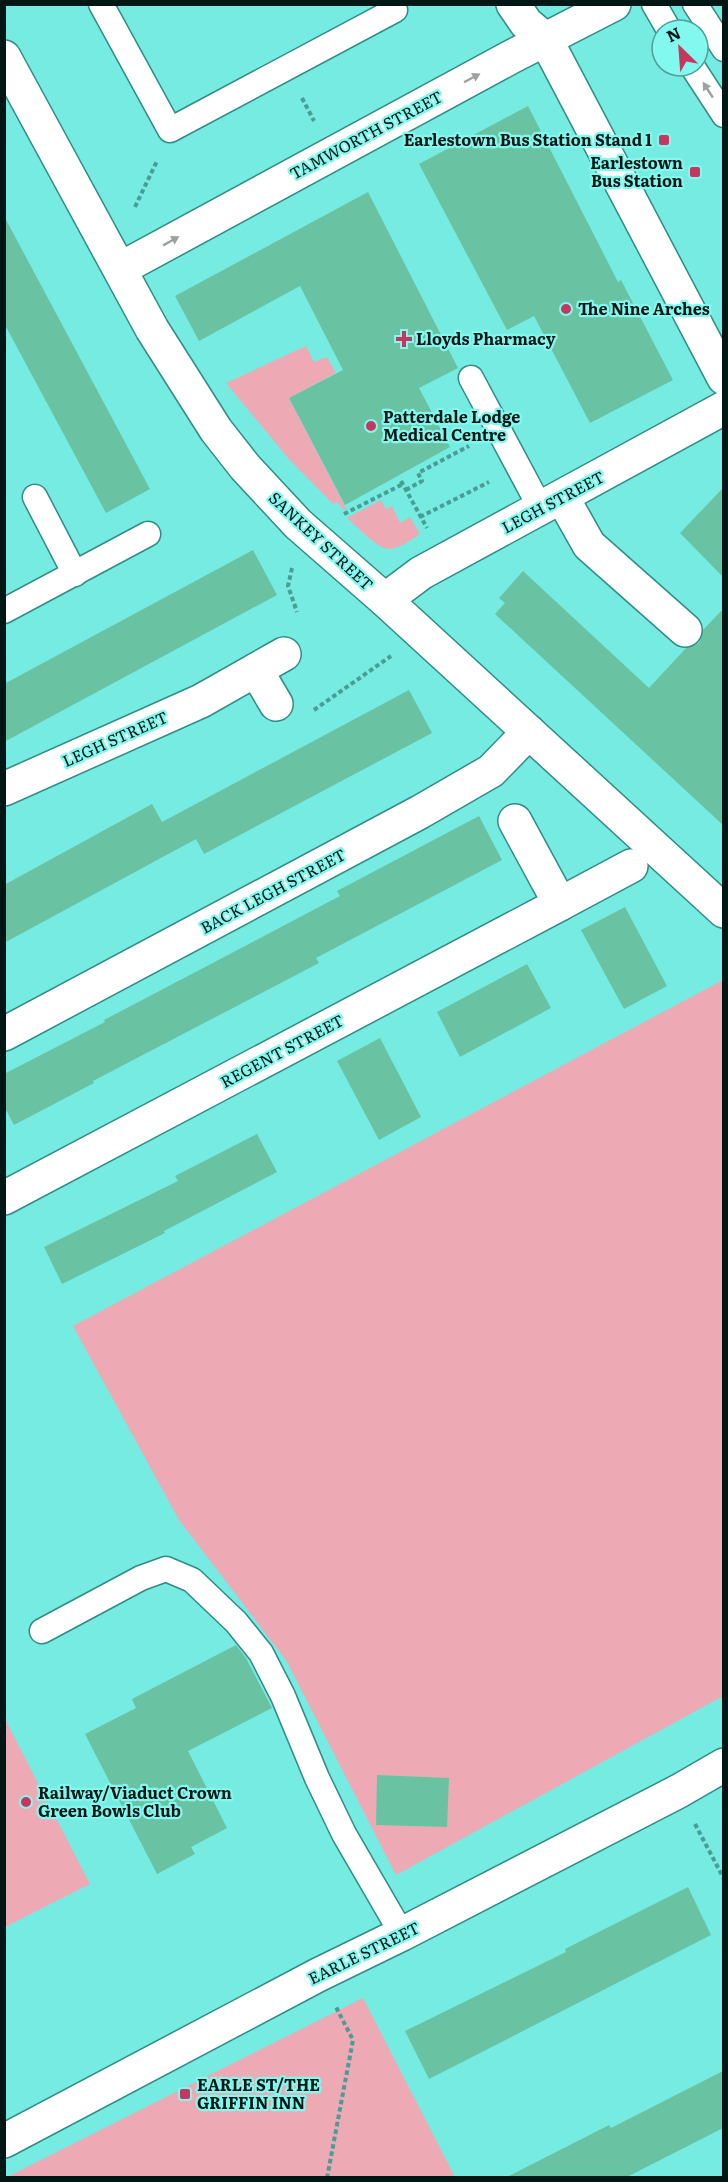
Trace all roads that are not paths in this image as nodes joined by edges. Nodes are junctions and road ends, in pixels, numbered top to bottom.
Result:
1 (101, 4) edge
2 (393, 4) edge
3 (513, 4) edge
4 (614, 4) edge
5 (654, 4) edge
6 (695, 4) edge
7 (662, 18) edge
8 (546, 40) junction
9 (723, 49) edge
10 (4, 57) edge
11 (700, 78) edge
12 (723, 115) edge
13 (120, 269) junction
14 (471, 378) dead end
15 (723, 378) edge
16 (723, 408) edge
17 (34, 497) dead end
18 (551, 503) junction
19 (148, 534) dead end
20 (75, 574) junction
21 (385, 600) junction
22 (4, 611) edge
23 (685, 630) dead end
24 (284, 654) dead end
25 (256, 670) junction
26 (276, 704) dead end
27 (530, 732) junction
28 (4, 789) edge
29 (515, 821) dead end
30 (631, 866) dead end
31 (560, 904) junction
32 (723, 911) edge
33 (4, 1034) edge
34 (4, 1198) edge
35 (42, 1631) dead end
36 (723, 1765) edge
37 (402, 1934) junction
38 (4, 2141) edge

1 - 2 lane
3 - 8 street
4 - 8 street, TAMWORTH STREET
5 - 7 lane
6 - 9 lane
13 -> 8 street, TAMWORTH STREET
8 - 15 street
10 - 13 street, SANKEY STREET
12 -> 11 lane
13 - 21 street, SANKEY STREET
14 - 18 lane
16 - 18 street, LEGH STREET
17 - 20 lane
18 - 21 street, LEGH STREET
18 - 23 street
19 - 20 lane
20 - 22 lane
21 - 27 street, SANKEY STREET
24 - 25 street, LEGH STREET
25 - 26 street
25 - 28 street, LEGH STREET
27 - 32 street, SANKEY STREET
27 - 33 street, BACK LEGH STREET
29 - 31 street
30 - 31 street, REGENT STREET
31 - 34 street, REGENT STREET
35 - 37 lane
36 - 37 street, EARLE STREET
37 - 38 street, EARLE STREET

